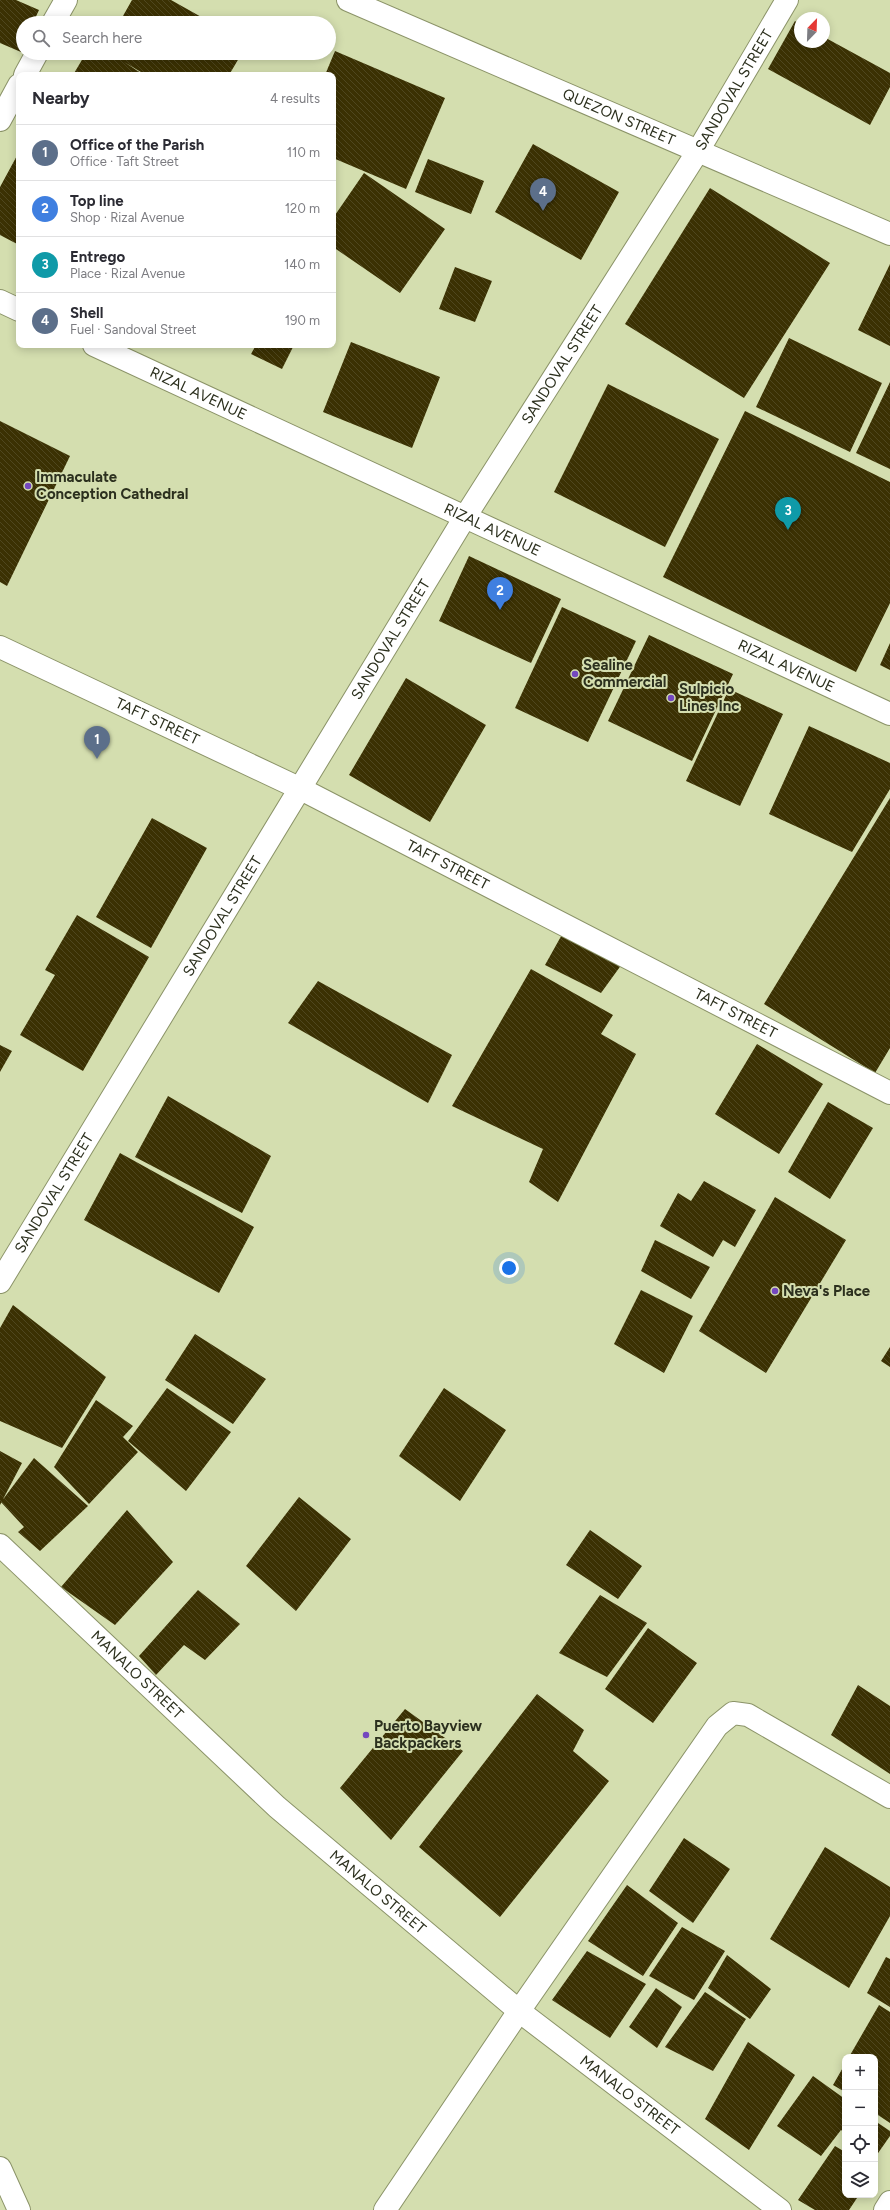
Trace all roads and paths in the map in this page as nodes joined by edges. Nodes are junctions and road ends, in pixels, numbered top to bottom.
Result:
1 (66, 0) edge
2 (348, 0) edge
3 (787, 0) edge
4 (57, 16) edge
5 (33, 60) edge
6 (27, 72) edge
7 (16, 91) edge
8 (0, 120) edge
9 (698, 151) junction
10 (890, 234) edge
11 (0, 301) edge
12 (16, 309) edge
13 (100, 348) edge
14 (465, 517) junction
15 (0, 647) edge
16 (890, 714) edge
17 (301, 789) junction
18 (890, 1093) edge
19 (0, 1282) edge
20 (0, 1545) edge
21 (890, 1797) edge
22 (520, 2011) junction
23 (0, 2168) edge
24 (890, 2202) edge
25 (19, 2210) edge
26 (385, 2210) edge
27 (780, 2210) edge
28 (885, 2210) edge

1 - 4 street
2 - 9 street, QUEZON STREET
3 - 9 street, SANDOVAL STREET
5 - 6 street
7 - 8 street
9 - 10 street, QUEZON STREET
9 - 14 street, SANDOVAL STREET
11 - 12 street
13 - 14 street, RIZAL AVENUE
14 - 16 street, RIZAL AVENUE
14 - 17 street, SANDOVAL STREET
15 - 17 street, TAFT STREET
17 - 18 street, TAFT STREET
17 - 19 street, SANDOVAL STREET
20 - 22 street, MANALO STREET
21 - 22 street
22 - 26 street
22 - 27 street, MANALO STREET
23 - 25 street
24 - 28 street

